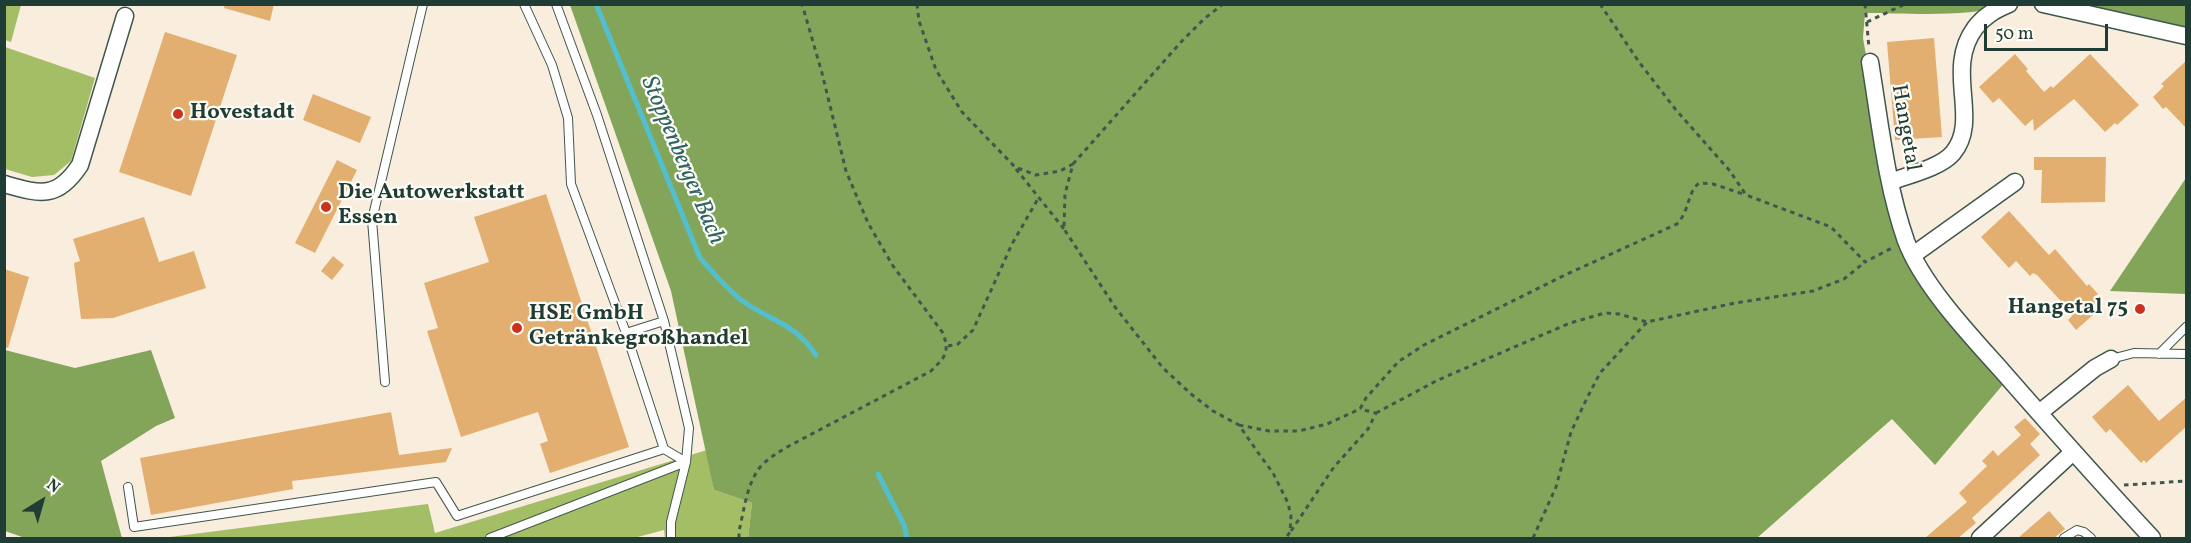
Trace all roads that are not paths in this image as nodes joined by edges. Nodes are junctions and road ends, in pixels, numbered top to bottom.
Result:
1 (423, 4) edge
2 (524, 4) edge
3 (556, 4) edge
4 (2008, 4) edge
5 (2043, 4) edge
6 (127, 10) edge
7 (2187, 36) edge
8 (1870, 63) road end
9 (1890, 182) junction
10 (2015, 182) dead end
11 (4, 184) edge
12 (1910, 248) junction
13 (664, 321) junction
14 (2187, 327) edge
15 (626, 333) junction
16 (2159, 354) junction
17 (2187, 354) edge
18 (2111, 359) joint
19 (385, 382) dead end
20 (2039, 413) junction
21 (664, 449) junction
22 (2073, 452) junction
23 (686, 462) junction
24 (128, 486) dead end
25 (490, 538) edge
26 (672, 538) edge
27 (1980, 538) edge
28 (2064, 538) edge
29 (2091, 538) edge
30 (2152, 538) edge

1 - 19 lane
2 - 15 lane
3 - 13 lane
4 - 9 street
5 - 7 street
6 - 11 street
8 - 9 street, Hangetal
9 - 12 street, Hangetal
10 - 12 street
12 - 20 street, Hangetal
13 - 15 lane
13 - 23 lane
14 - 16 lane
15 - 21 lane
16 - 17 lane
16 - 18 lane
18 - 20 street
20 - 22 street, Hangetal
21 - 23 lane
21 - 24 lane
22 - 27 street
22 - 30 street, Hangetal
23 - 25 lane
23 - 26 lane
28 - 29 lane

